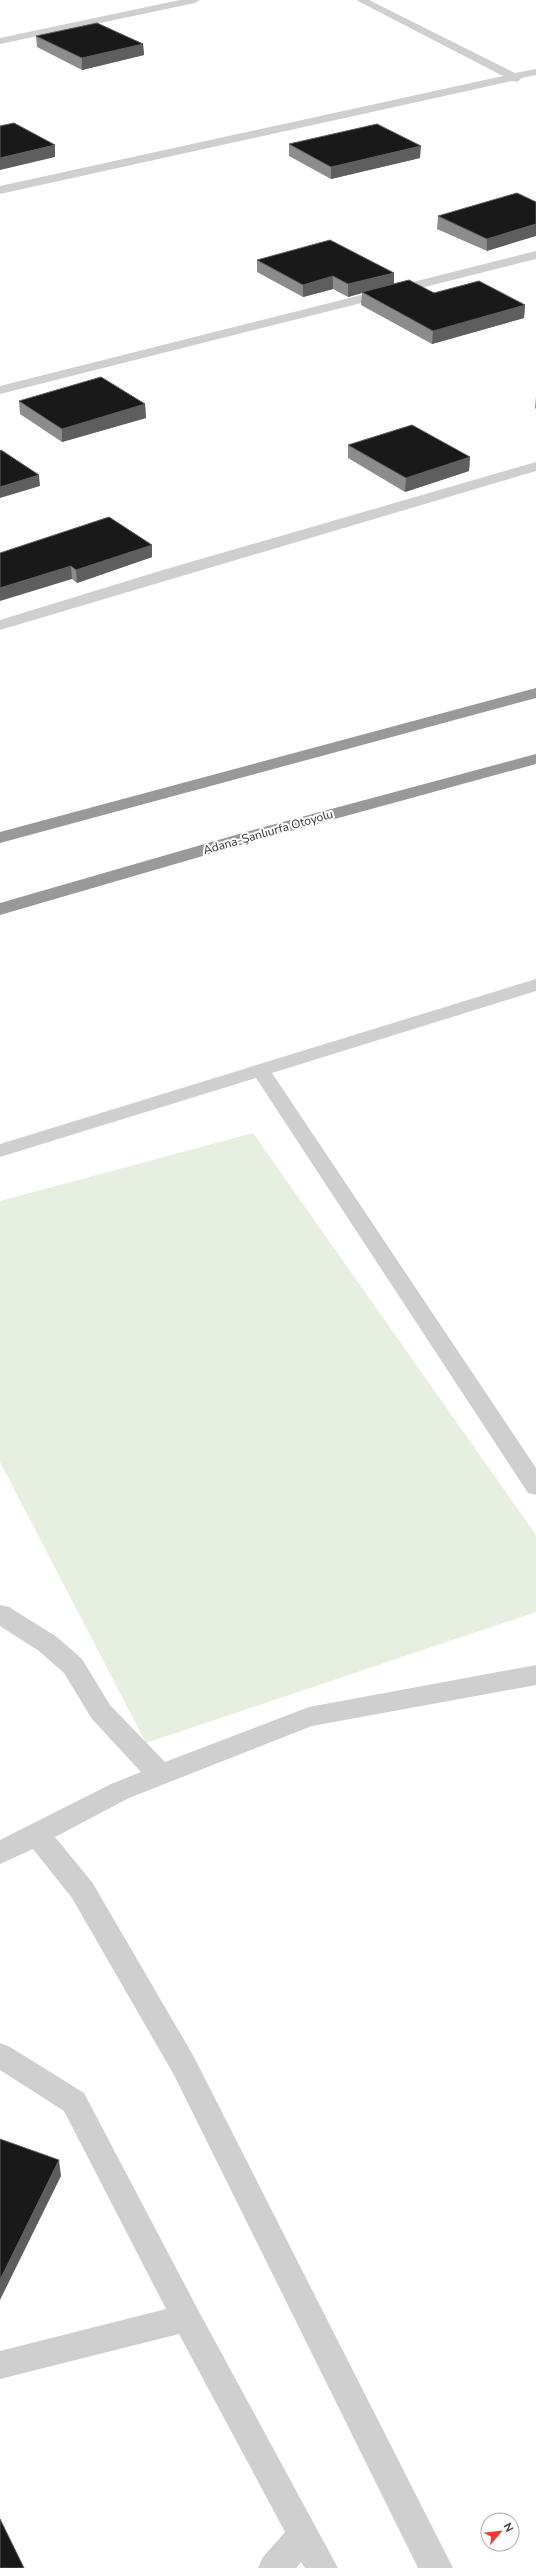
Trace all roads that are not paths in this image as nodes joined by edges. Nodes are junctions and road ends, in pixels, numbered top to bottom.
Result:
1 (195, 0) edge
2 (361, 0) edge
3 (0, 41) edge
4 (536, 72) edge
5 (514, 77) junction
6 (530, 85) dead end
7 (0, 190) edge
8 (536, 255) edge
9 (0, 390) edge
10 (536, 466) edge
11 (0, 625) edge
12 (536, 692) edge
13 (536, 758) edge
14 (0, 838) edge
15 (0, 909) edge
16 (536, 986) edge
17 (261, 1071) junction
18 (0, 1152) edge
19 (536, 1487) edge
20 (0, 1614) edge
21 (536, 1675) edge
22 (161, 1775) junction
23 (37, 1834) junction
24 (0, 1853) edge
25 (0, 2055) edge
26 (186, 2318) junction
27 (0, 2365) edge
28 (304, 2535) junction
29 (274, 2568) edge
30 (322, 2568) edge
31 (436, 2568) edge

1 - 3 street
2 - 5 street
4 - 5 street
5 - 6 street
5 - 7 street
8 - 9 street
10 - 11 street
12 - 14 highway
13 - 15 highway, Adana-Şanlıurfa Otoyolu
16 - 17 street
17 - 18 street
17 - 19 street
20 - 22 street
21 - 22 street
22 - 23 street
23 - 24 street
23 - 31 street
25 - 26 lane
26 - 27 lane
26 - 28 lane
28 - 29 lane
28 - 30 lane

